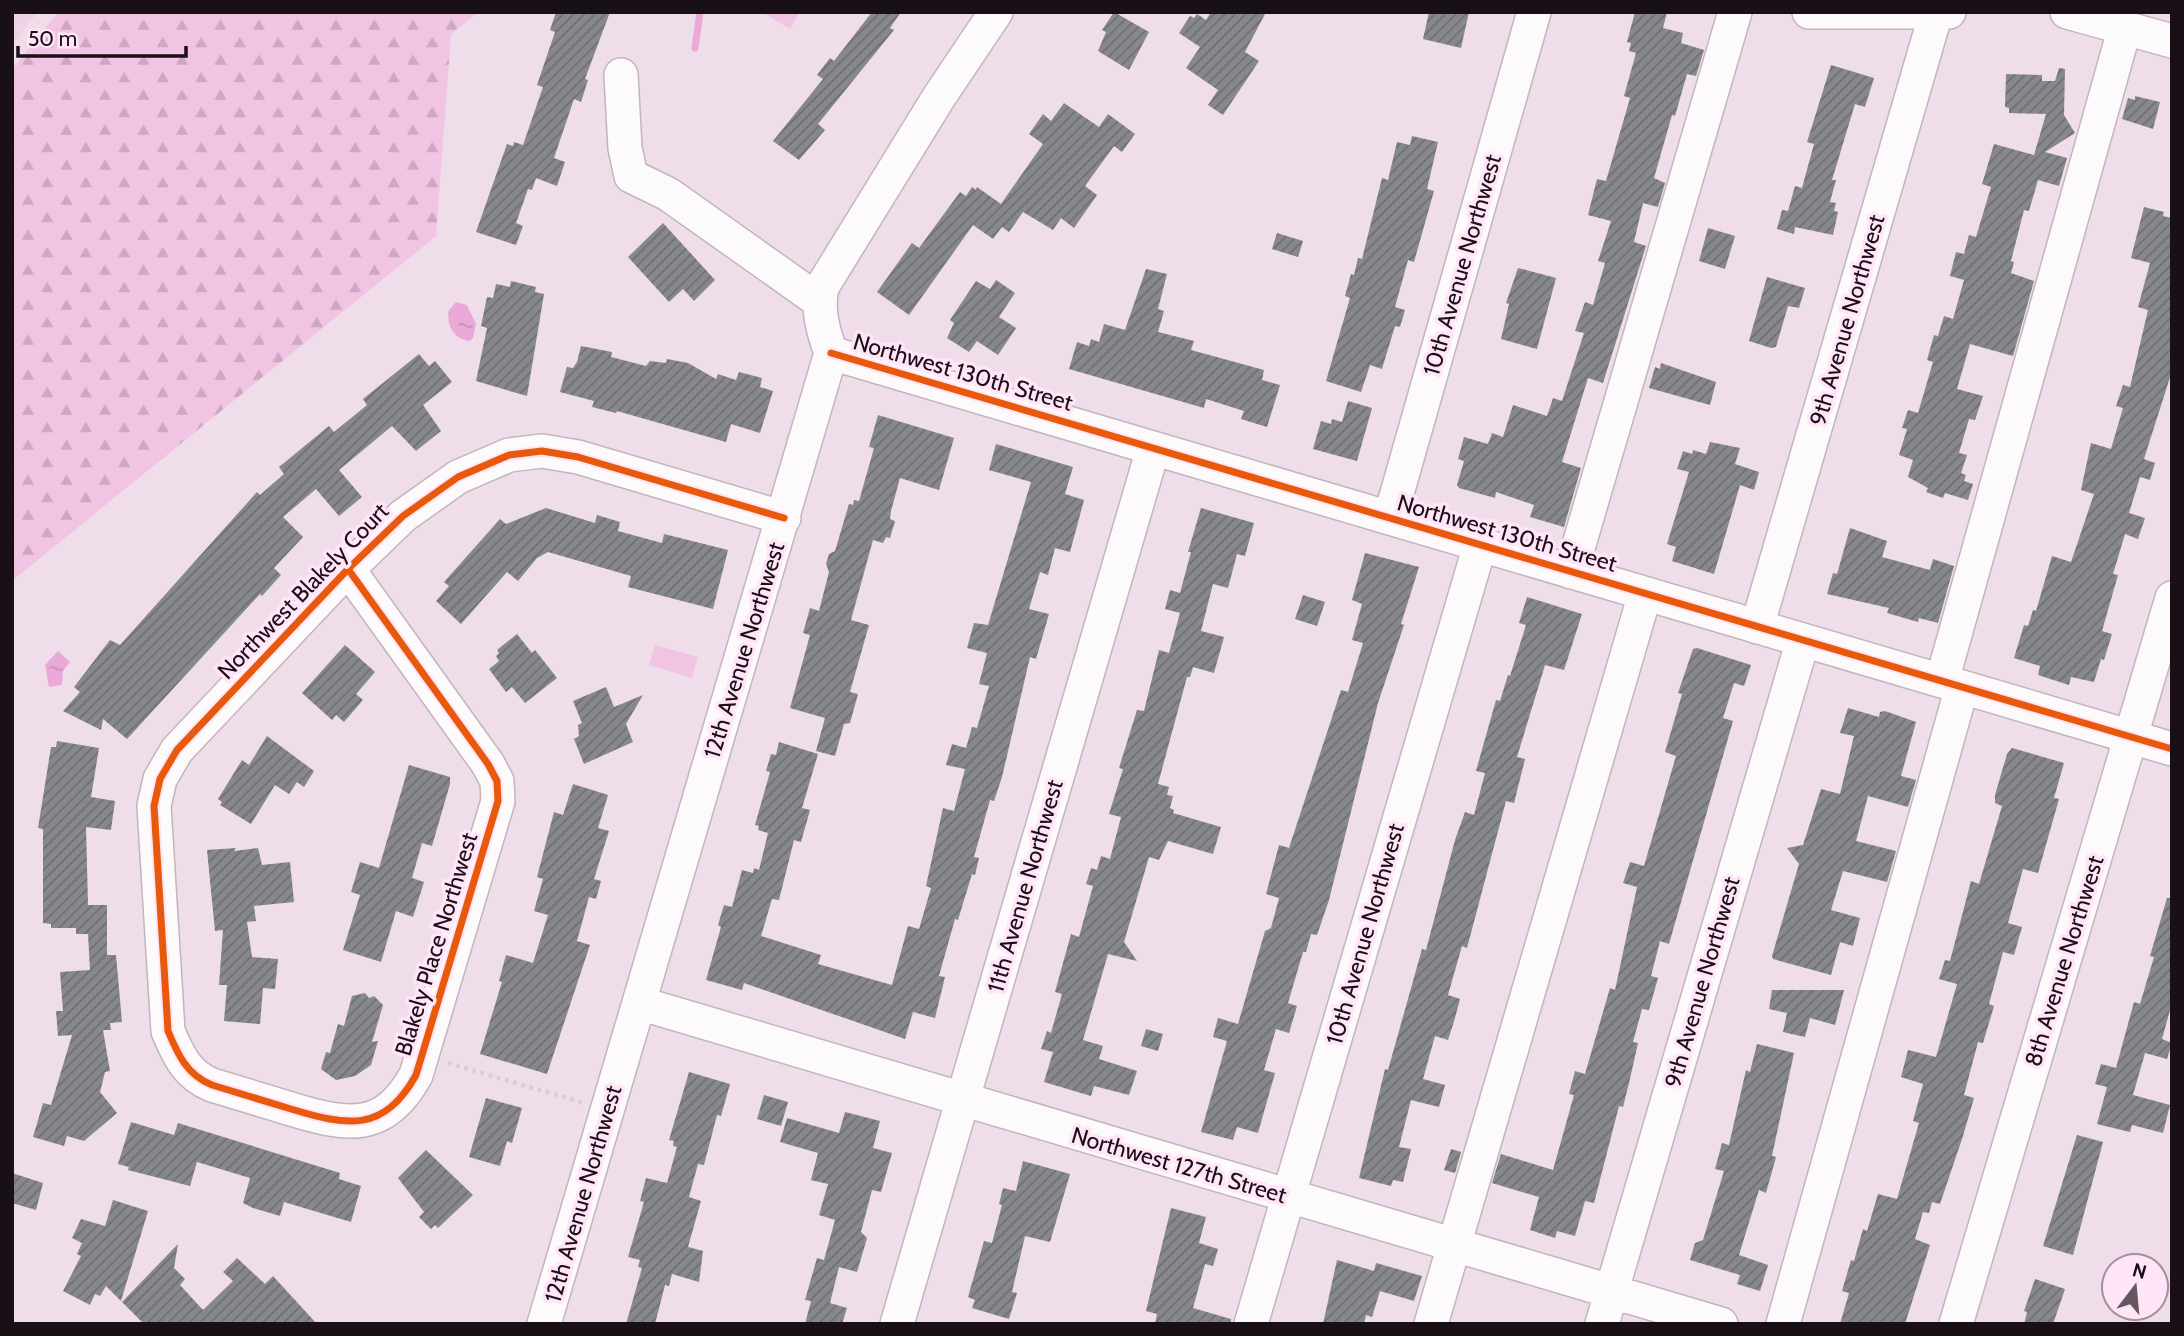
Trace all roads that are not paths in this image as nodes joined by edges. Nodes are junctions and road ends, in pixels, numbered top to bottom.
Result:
1 (996, 12) edge
2 (1534, 12) edge
3 (1735, 12) edge
4 (1949, 12) edge
5 (2067, 12) edge
6 (1821, 13) edge
7 (1936, 13) edge
8 (2125, 27) junction
9 (2172, 41) edge
10 (621, 75) dead end
11 (819, 300) junction
12 (831, 354) junction
13 (1153, 449) junction
14 (783, 518) junction
15 (1390, 518) junction
16 (1480, 545) junction
17 (348, 569) junction
18 (1571, 572) junction
19 (1645, 593) junction
20 (2172, 598) edge
21 (1757, 627) junction
22 (1803, 640) junction
23 (1952, 684) junction
24 (2131, 736) junction
25 (2172, 748) edge
26 (639, 1003) junction
27 (167, 1031) joint
28 (962, 1101) junction
29 (1288, 1197) junction
30 (1452, 1243) junction
31 (1611, 1292) junction
32 (544, 1324) edge
33 (897, 1324) edge
34 (1251, 1324) edge
35 (1431, 1324) edge
36 (1602, 1324) edge
37 (1721, 1324) edge
38 (1783, 1324) edge
39 (1956, 1324) edge

1 - 11 street
2 - 15 street, 10th Avenue Northwest
3 - 18 street
4 - 7 street
5 - 8 street
6 - 7 street
7 - 21 street, 9th Avenue Northwest
8 - 9 street
8 - 23 street
10 - 11 street
11 - 12 street
12 - 13 street, Northwest 130th Street
12 - 14 street, 12th Avenue Northwest
13 - 15 street, Northwest 130th Street
13 - 28 street, 11th Avenue Northwest
14 - 17 street, Northwest Blakely Court
14 - 26 street, 12th Avenue Northwest
15 - 16 street, Northwest 130th Street
16 - 18 street, Northwest 130th Street
16 - 29 street, 10th Avenue Northwest
17 - 27 street, Northwest Blakely Court
17 - 27 street, Blakely Place Northwest
18 - 19 street, Northwest 130th Street
19 - 21 street, Northwest 130th Street
19 - 30 street
20 - 24 street, 8th Avenue Northwest
21 - 22 street, Northwest 130th Street
22 - 23 street, Northwest 130th Street
22 - 31 street, 9th Avenue Northwest
23 - 24 street, Northwest 130th Street
23 - 38 street
24 - 25 street, Northwest 130th Street
24 - 39 street, 8th Avenue Northwest
26 - 28 street, Northwest 127th Street
26 - 32 street, 12th Avenue Northwest
28 - 29 street, Northwest 127th Street
28 - 33 street, 11th Avenue Northwest
29 - 30 street, Northwest 127th Street
29 - 34 street, 10th Avenue Northwest
30 - 31 street, Northwest 127th Street
30 - 35 street
31 - 36 street, 9th Avenue Northwest
31 - 37 street, Northwest 127th Street

